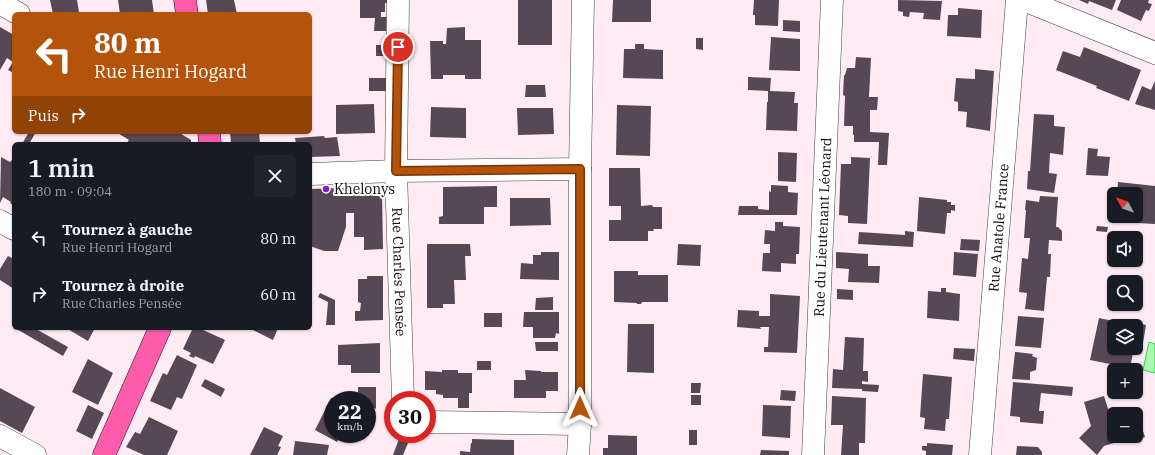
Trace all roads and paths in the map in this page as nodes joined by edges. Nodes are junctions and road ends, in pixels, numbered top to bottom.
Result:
1 (27, 0) edge
2 (185, 0) edge
3 (398, 0) edge
4 (583, 0) edge
5 (832, 0) edge
6 (1017, 0) edge
7 (1024, 0) edge
8 (0, 3) edge
9 (1052, 6) edge
10 (16, 12) edge
11 (30, 12) edge
12 (187, 12) edge
13 (1155, 54) edge
14 (580, 169) junction
15 (396, 171) junction
16 (312, 174) edge
17 (0, 221) edge
18 (12, 228) edge
19 (159, 330) edge
20 (403, 391) edge
21 (436, 422) edge
22 (580, 424) junction
23 (0, 436) edge
24 (35, 455) edge
25 (104, 455) edge
26 (578, 455) edge
27 (813, 455) edge
28 (980, 455) edge

1 - 11 street
2 - 12 main road
3 - 15 street, Rue Charles Pensée
4 - 14 street
5 - 27 street, Rue du Lieutenant Léonard
6 - 28 street, Rue Anatole France
7 - 9 street
8 - 10 street
9 - 13 street
14 - 15 street
14 - 22 street
15 - 16 street
15 - 20 street, Rue Charles Pensée
17 - 18 street
19 - 25 main road
21 - 22 street
22 - 26 street
23 - 24 street

